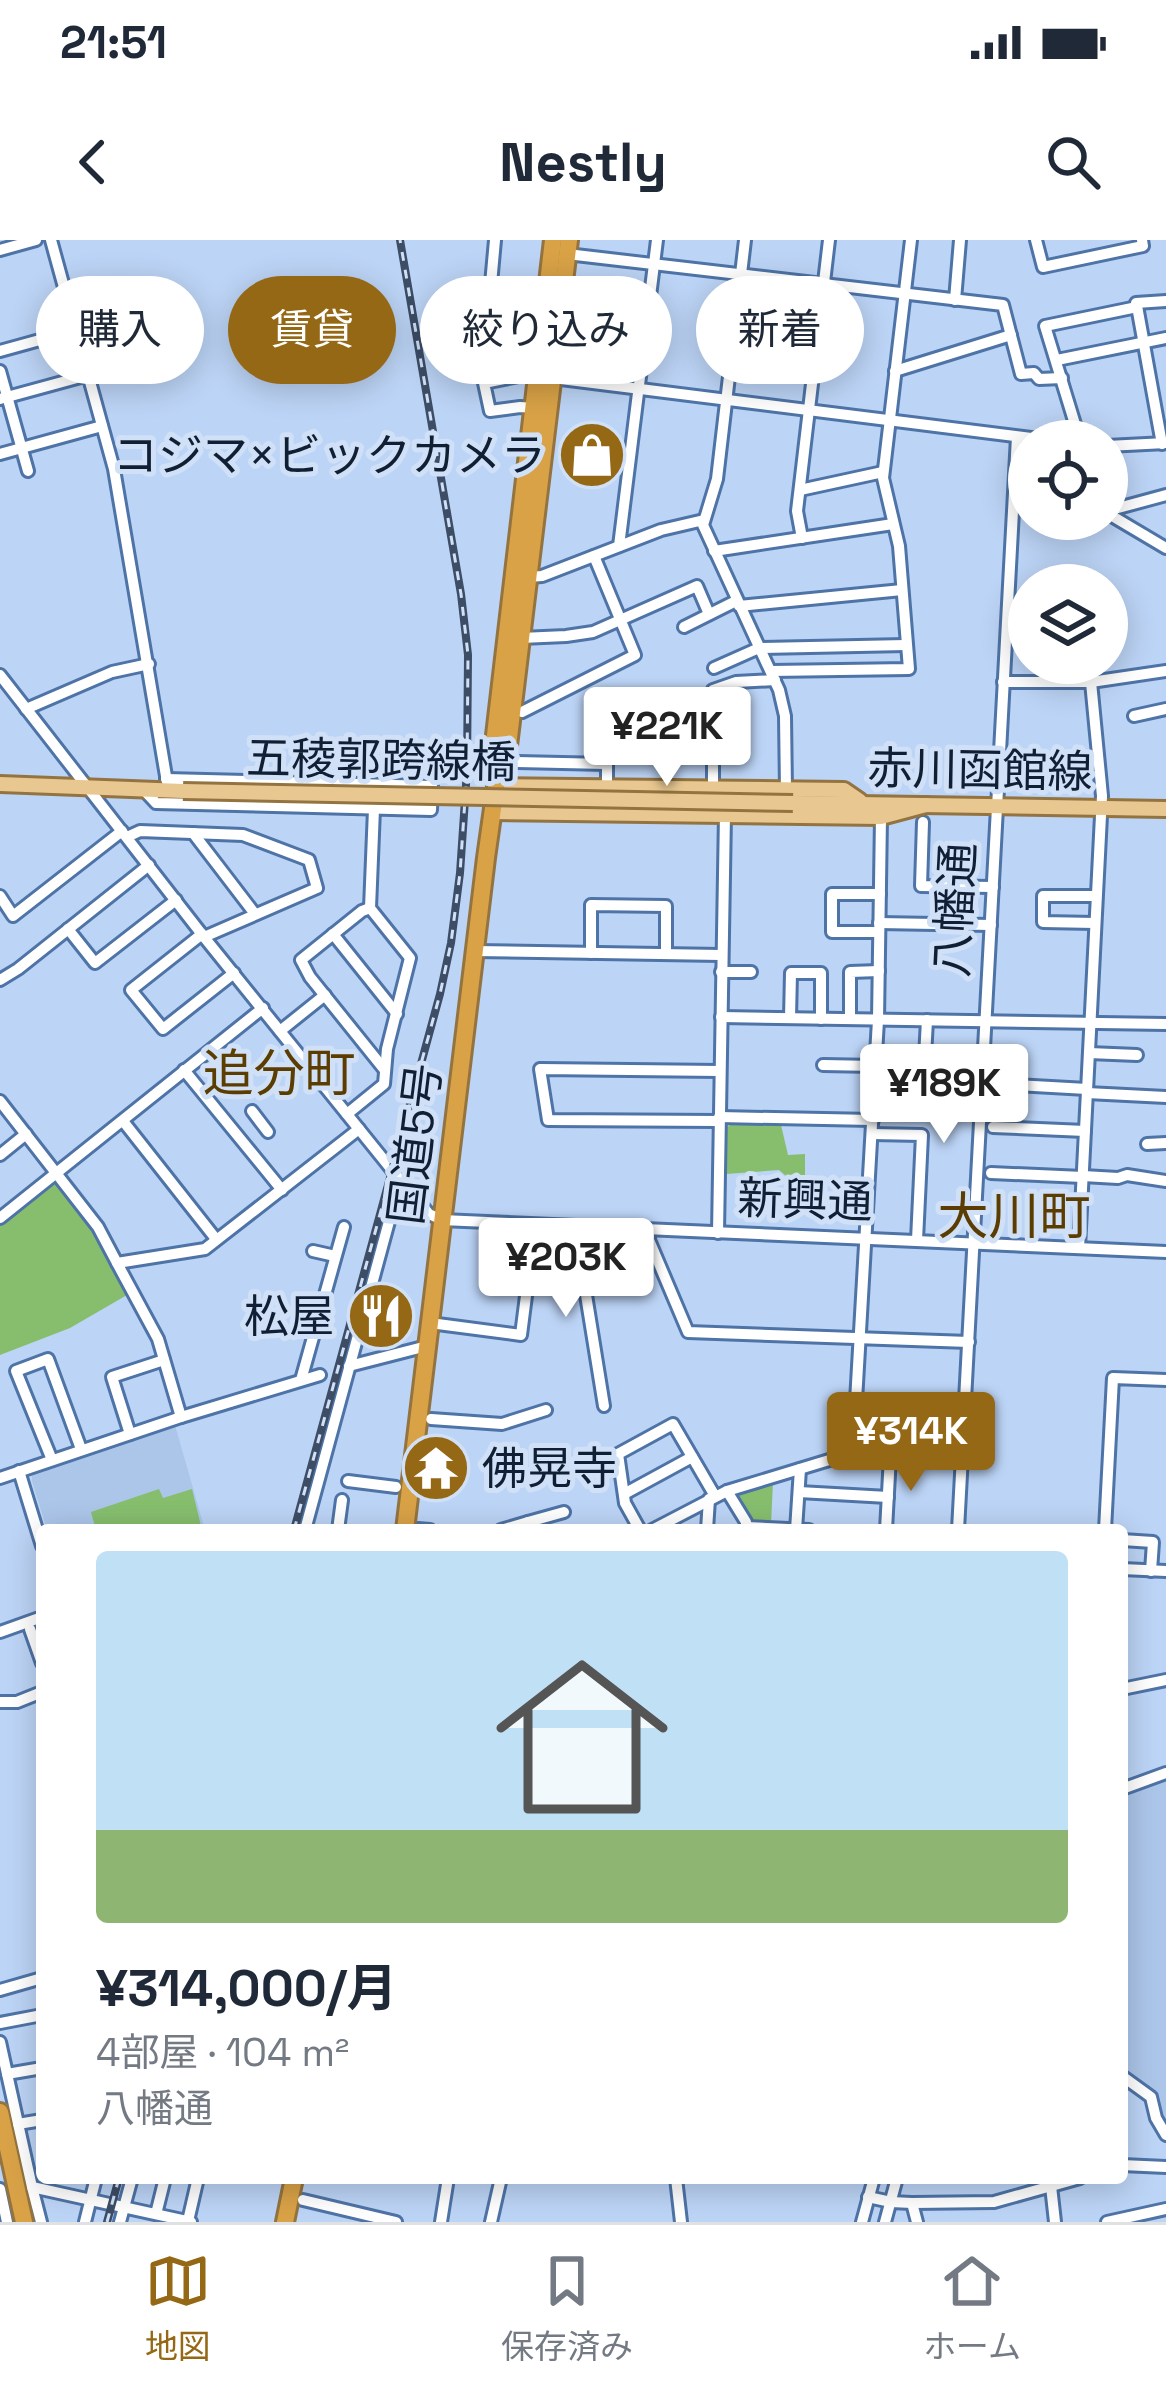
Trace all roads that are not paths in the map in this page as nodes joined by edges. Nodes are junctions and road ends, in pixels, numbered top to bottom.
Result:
1 (37, 240) edge
2 (51, 240) edge
3 (495, 240) edge
4 (553, 240) edge
5 (657, 240) edge
6 (745, 240) edge
7 (829, 240) edge
8 (911, 240) edge
9 (960, 240) edge
10 (1036, 240) edge
11 (1142, 240) edge
12 (568, 247) edge
13 (0, 250) edge
14 (653, 264) junction
15 (741, 274) junction
16 (61, 276) edge
17 (492, 276) edge
18 (549, 276) edge
19 (758, 276) edge
20 (825, 276) edge
21 (864, 288) edge
22 (905, 293) junction
23 (956, 300) junction
24 (1166, 301) edge
25 (1137, 304) junction
26 (1011, 335) junction
27 (1166, 338) edge
28 (36, 341) edge
29 (1144, 342) junction
30 (0, 351) edge
31 (1057, 360) junction
32 (0, 371) edge
33 (895, 371) junction
34 (1062, 378) junction
35 (1166, 382) edge
36 (55, 384) edge
37 (90, 384) edge
38 (484, 384) edge
39 (542, 384) edge
40 (543, 384) edge
41 (599, 384) edge
42 (811, 384) edge
43 (1151, 385) junction
44 (638, 389) junction
45 (4, 398) edge
46 (725, 400) junction
47 (534, 408) junction
48 (808, 410) junction
49 (889, 420) junction
50 (1074, 420) edge
51 (102, 426) junction
52 (1008, 436) edge
53 (1164, 443) edge
54 (1128, 445) edge
55 (22, 449) junction
56 (0, 454) edge
57 (28, 471) dead end
58 (883, 472) junction
59 (800, 490) junction
60 (1166, 494) edge
61 (1128, 506) edge
62 (704, 520) junction
63 (892, 524) junction
64 (1128, 524) edge
65 (802, 538) junction
66 (1011, 540) edge
67 (619, 546) junction
68 (1165, 546) edge
69 (713, 551) junction
70 (594, 556) junction
71 (528, 577) junction
72 (902, 590) junction
73 (738, 604) junction
74 (710, 614) junction
75 (621, 620) junction
76 (684, 627) dead end
77 (521, 638) junction
78 (906, 645) junction
79 (759, 648) junction
80 (149, 664) junction
81 (713, 668) dead end
82 (1166, 670) edge
83 (0, 675) edge
84 (773, 676) junction
85 (1128, 676) edge
86 (1003, 682) junction
87 (1008, 682) edge
88 (1091, 684) edge
89 (607, 702) dead end
90 (26, 709) junction
91 (1166, 710) edge
92 (522, 712) dead end
93 (1134, 716) dead end
94 (608, 764) junction
95 (504, 771) junction
96 (0, 784) edge
97 (172, 787) junction
98 (88, 788) junction
99 (608, 788) junction
100 (713, 789) junction
101 (144, 790) junction
102 (790, 796) junction
103 (926, 805) junction
104 (997, 807) junction
105 (1101, 808) junction
106 (1166, 808) edge
107 (374, 809) junction
108 (493, 812) junction
109 (725, 814) junction
110 (881, 817) junction
111 (923, 822) dead end
112 (193, 833) junction
113 (125, 834) junction
114 (148, 865) junction
115 (993, 887) junction
116 (880, 894) junction
117 (0, 896) edge
118 (1096, 896) junction
119 (176, 899) junction
120 (370, 908) junction
121 (255, 914) junction
122 (1095, 923) junction
123 (991, 925) junction
124 (879, 927) junction
125 (68, 929) junction
126 (333, 934) junction
127 (203, 935) junction
128 (475, 952) junction
129 (591, 953) junction
130 (666, 954) junction
131 (722, 955) junction
132 (878, 971) junction
133 (721, 972) junction
134 (751, 972) dead end
135 (234, 973) junction
136 (0, 980) edge
137 (325, 995) junction
138 (262, 1008) junction
139 (397, 1014) junction
140 (721, 1017) junction
141 (790, 1018) junction
142 (821, 1019) junction
143 (850, 1019) junction
144 (878, 1020) junction
145 (926, 1020) junction
146 (986, 1020) junction
147 (1090, 1022) junction
148 (1166, 1024) edge
149 (280, 1030) junction
150 (1089, 1053) junction
151 (1137, 1055) dead end
152 (823, 1065) dead end
153 (875, 1066) junction
154 (384, 1069) junction
155 (184, 1070) junction
156 (720, 1072) junction
157 (996, 1084) dead end
158 (1087, 1091) junction
159 (874, 1092) junction
160 (923, 1094) junction
161 (968, 1095) dead end
162 (1166, 1097) edge
163 (0, 1102) edge
164 (347, 1114) junction
165 (719, 1119) junction
166 (123, 1120) junction
167 (872, 1120) junction
168 (260, 1122) dead end
169 (993, 1127) dead end
170 (359, 1129) junction
171 (1085, 1131) junction
172 (26, 1134) junction
173 (872, 1134) junction
174 (239, 1138) junction
175 (1166, 1143) edge
176 (1147, 1144) dead end
177 (0, 1155) edge
178 (991, 1173) dead end
179 (57, 1174) junction
180 (1083, 1177) junction
181 (400, 1180) junction
182 (1166, 1181) edge
183 (282, 1190) junction
184 (0, 1218) edge
185 (442, 1220) junction
186 (344, 1227) dead end
187 (575, 1227) junction
188 (649, 1231) junction
189 (534, 1233) dead end
190 (718, 1233) junction
191 (867, 1238) junction
192 (217, 1240) junction
193 (917, 1240) junction
194 (974, 1242) junction
195 (1079, 1248) junction
196 (313, 1251) dead end
197 (1166, 1252) edge
198 (335, 1256) junction
199 (117, 1263) junction
200 (430, 1324) junction
201 (861, 1338) junction
202 (969, 1342) junction
203 (427, 1346) junction
204 (164, 1360) junction
205 (350, 1366) junction
206 (320, 1375) dead end
207 (301, 1380) junction
208 (1166, 1381) edge
209 (604, 1406) dead end
210 (547, 1409) dead end
211 (181, 1417) junction
212 (431, 1419) dead end
213 (130, 1434) junction
214 (81, 1450) junction
215 (853, 1453) junction
216 (890, 1456) junction
217 (692, 1457) junction
218 (52, 1460) junction
219 (962, 1460) junction
220 (800, 1469) junction
221 (19, 1471) junction
222 (0, 1478) edge
223 (348, 1481) dead end
224 (396, 1486) dead end
225 (799, 1492) junction
226 (624, 1494) junction
227 (717, 1495) junction
228 (888, 1497) junction
229 (342, 1500) dead end
230 (564, 1512) dead end
231 (307, 1524) edge
232 (339, 1524) edge
233 (405, 1524) edge
234 (534, 1524) edge
235 (637, 1524) edge
236 (663, 1524) edge
237 (709, 1524) edge
238 (746, 1524) edge
239 (796, 1524) edge
240 (886, 1524) edge
241 (958, 1524) edge
242 (1105, 1524) edge
243 (36, 1526) edge
244 (1128, 1540) edge
245 (1128, 1569) edge
246 (1151, 1570) junction
247 (1166, 1571) edge
248 (36, 1619) edge
249 (30, 1629) dead end
250 (0, 1632) edge
251 (36, 1646) edge
252 (1166, 1680) edge
253 (1128, 1688) edge
254 (36, 1694) edge
255 (0, 1702) edge
256 (1166, 1773) edge
257 (1128, 1787) edge
258 (36, 1980) edge
259 (0, 1990) edge
260 (36, 2016) edge
261 (0, 2023) edge
262 (0, 2042) edge
263 (36, 2069) edge
264 (8, 2074) junction
265 (1128, 2080) edge
266 (0, 2112) edge
267 (36, 2121) edge
268 (18, 2124) junction
269 (1166, 2135) edge
270 (1128, 2165) edge
271 (1166, 2167) edge
272 (94, 2184) edge
273 (130, 2184) edge
274 (164, 2184) edge
275 (197, 2184) edge
276 (293, 2184) edge
277 (447, 2184) edge
278 (500, 2184) edge
279 (677, 2184) edge
280 (872, 2184) edge
281 (896, 2184) edge
282 (1058, 2184) edge
283 (1034, 2185) edge
284 (1051, 2186) junction
285 (32, 2187) junction
286 (0, 2188) edge
287 (868, 2197) junction
288 (90, 2200) junction
289 (303, 2200) dead end
290 (891, 2202) junction
291 (912, 2203) junction
292 (124, 2208) junction
293 (1166, 2209) edge
294 (156, 2214) junction
295 (8, 2222) edge
296 (24, 2222) edge
297 (41, 2222) edge
298 (85, 2222) edge
299 (120, 2222) edge
300 (189, 2222) edge
301 (285, 2222) edge
302 (395, 2222) edge
303 (441, 2222) edge
304 (491, 2222) edge
305 (681, 2222) edge
306 (862, 2222) edge
307 (885, 2222) edge
308 (916, 2222) edge
309 (1054, 2222) edge
310 (1107, 2222) edge

1 - 13 street
2 - 16 street
3 - 17 street
4 - 18 highway, 国道5号
5 - 14 street
6 - 15 street
7 - 20 street
8 - 22 street
9 - 23 street
10 - 11 street
12 - 14 street
14 - 15 street
14 - 44 street
15 - 19 street
15 - 46 street
21 - 22 street
22 - 23 street
22 - 33 street
23 - 26 street
24 - 25 street
25 - 29 street
25 - 31 street
26 - 33 street
26 - 34 street
27 - 29 street
28 - 30 street
29 - 31 street
29 - 43 street
31 - 34 street
32 - 45 street
33 - 49 street
34 - 50 street
35 - 43 street
36 - 45 street
37 - 51 street
38 - 47 street
39 - 47 highway, 国道5号
40 - 71 highway, 国道5号
41 - 44 street
42 - 48 street
43 - 53 street
44 - 46 street
44 - 67 street
45 - 55 street
46 - 48 street
46 - 62 street
47 - 95 highway, 国道5号
48 - 49 street
48 - 59 street
49 - 52 street
49 - 58 street
51 - 55 street
51 - 80 street
53 - 54 street
55 - 56 street
55 - 57 street
58 - 59 street
58 - 63 street
59 - 65 street
60 - 61 street
62 - 67 street
62 - 69 street
63 - 65 street
63 - 72 street
64 - 68 street
65 - 69 street
66 - 86 street, 八幡通
67 - 70 street
69 - 73 street
70 - 71 street
70 - 75 street
71 - 77 highway, 国道5号
72 - 73 street
72 - 78 street
73 - 74 street
73 - 79 street
74 - 75 street
74 - 76 street
75 - 77 street
75 - 92 street
77 - 95 highway, 国道5号
78 - 79 street
78 - 84 street
79 - 81 street
79 - 84 street
80 - 90 street
80 - 97 street
82 - 85 street
83 - 90 street
84 - 100 street
84 - 102 street
86 - 87 street
86 - 104 street, 八幡通
88 - 105 street
89 - 94 street
90 - 98 street
91 - 93 street
94 - 95 street
94 - 99 street
95 - 99 main road
95 - 108 highway, 国道5号
96 - 98 main road
97 - 101 main road
97 - 102 main road, 五稜郭跨線橋, bridge
97 - 107 street
98 - 101 main road
98 - 113 street
99 - 100 main road
100 - 102 main road
101 - 107 street
102 - 103 main road, 赤川函館線
103 - 104 main road, 赤川函館線
103 - 110 main road
104 - 105 main road, 赤川函館線
104 - 115 street, 八幡通
105 - 106 main road, 赤川函館線
105 - 118 street
107 - 120 street
108 - 109 main road
108 - 128 highway, 国道5号
109 - 110 main road
109 - 131 street
110 - 116 street
111 - 115 street
112 - 113 street
112 - 121 street
112 - 121 street
113 - 114 street
113 - 117 street
114 - 119 street
114 - 125 street
115 - 123 street, 八幡通
116 - 124 street
116 - 124 street
118 - 122 street
118 - 122 street
119 - 125 street
119 - 127 street
120 - 126 street
120 - 139 street
121 - 127 street
122 - 147 street
123 - 124 street
123 - 146 street, 八幡通
124 - 132 street
125 - 136 street
126 - 137 street
126 - 139 street
127 - 135 street
127 - 135 street
128 - 129 street
128 - 185 highway, 国道5号
129 - 130 street
129 - 130 street
130 - 131 street
131 - 133 street
132 - 143 street
132 - 144 street
133 - 134 street
133 - 140 street
135 - 138 street
137 - 149 street
137 - 154 street
138 - 149 street
138 - 155 street
139 - 154 street
140 - 141 street
140 - 156 street
141 - 142 street
141 - 142 street
142 - 143 street
143 - 144 street
144 - 145 street
144 - 153 street
145 - 146 street
145 - 160 street
146 - 147 street
146 - 194 street, 八幡通
147 - 148 street
147 - 150 street
149 - 164 street
150 - 151 street
150 - 158 street
152 - 153 street
153 - 159 street
154 - 164 street
155 - 166 street
155 - 174 street
156 - 165 street
156 - 165 street
157 - 158 street
158 - 162 street
158 - 171 street
159 - 160 street
159 - 167 street
160 - 161 street
163 - 172 street
164 - 170 street
165 - 167 street
165 - 190 street
166 - 179 street
166 - 192 street
167 - 173 street
168 - 174 street
169 - 171 street
170 - 181 street
170 - 183 street
171 - 180 street
172 - 177 street
172 - 179 street
173 - 191 street
173 - 193 street
174 - 183 street
175 - 176 street
178 - 180 street
179 - 184 street
179 - 199 street
180 - 182 street
180 - 195 street
181 - 185 street
181 - 205 street
183 - 192 street
185 - 187 street, 新興通
185 - 200 highway, 国道5号
186 - 198 street
187 - 188 street, 新興通
187 - 209 street
188 - 190 street, 新興通
188 - 201 street
189 - 200 street
190 - 191 street, 新興通
191 - 193 street, 新興通
191 - 201 street
192 - 199 street
193 - 194 street, 新興通
194 - 195 street, 新興通
194 - 202 street, 八幡通
195 - 197 street, 新興通
196 - 198 street
198 - 207 street
199 - 204 street
200 - 203 highway, 国道5号
201 - 202 street
201 - 215 street
202 - 219 street, 八幡通
203 - 205 street
203 - 233 highway, 国道5号
204 - 211 street
204 - 213 street
205 - 231 street
206 - 207 street
207 - 211 street
208 - 242 street
210 - 212 street
211 - 213 street
213 - 214 street
214 - 218 street
214 - 218 street
215 - 216 street
215 - 220 street
216 - 219 street
216 - 228 street
217 - 226 street
217 - 226 street
217 - 227 street
218 - 221 street
219 - 241 street, 八幡通
220 - 225 street
220 - 227 street
221 - 222 street
221 - 243 street
223 - 224 street
225 - 228 street
225 - 239 street
226 - 235 street
227 - 236 street
227 - 237 street
227 - 238 street
228 - 240 street
229 - 232 street
230 - 234 street
244 - 246 street
245 - 246 street
246 - 247 street
248 - 250 street
249 - 251 street
252 - 253 street
254 - 255 street
256 - 257 street
258 - 259 street
260 - 261 street
262 - 264 street
263 - 264 street
264 - 268 street
265 - 269 street
266 - 296 highway
267 - 268 street
268 - 285 street
270 - 271 street
272 - 288 street
273 - 292 street
274 - 294 street
275 - 300 street
276 - 301 highway
277 - 303 street
278 - 304 street
279 - 305 street
280 - 287 street
281 - 290 street
282 - 284 street
283 - 284 street
283 - 291 street
284 - 309 street
285 - 288 street
285 - 297 street
286 - 295 street
287 - 290 street
287 - 306 street
288 - 292 street
288 - 298 street
289 - 302 street
290 - 291 street
290 - 307 street
291 - 308 street
292 - 294 street
292 - 299 street
293 - 310 street
294 - 300 street

